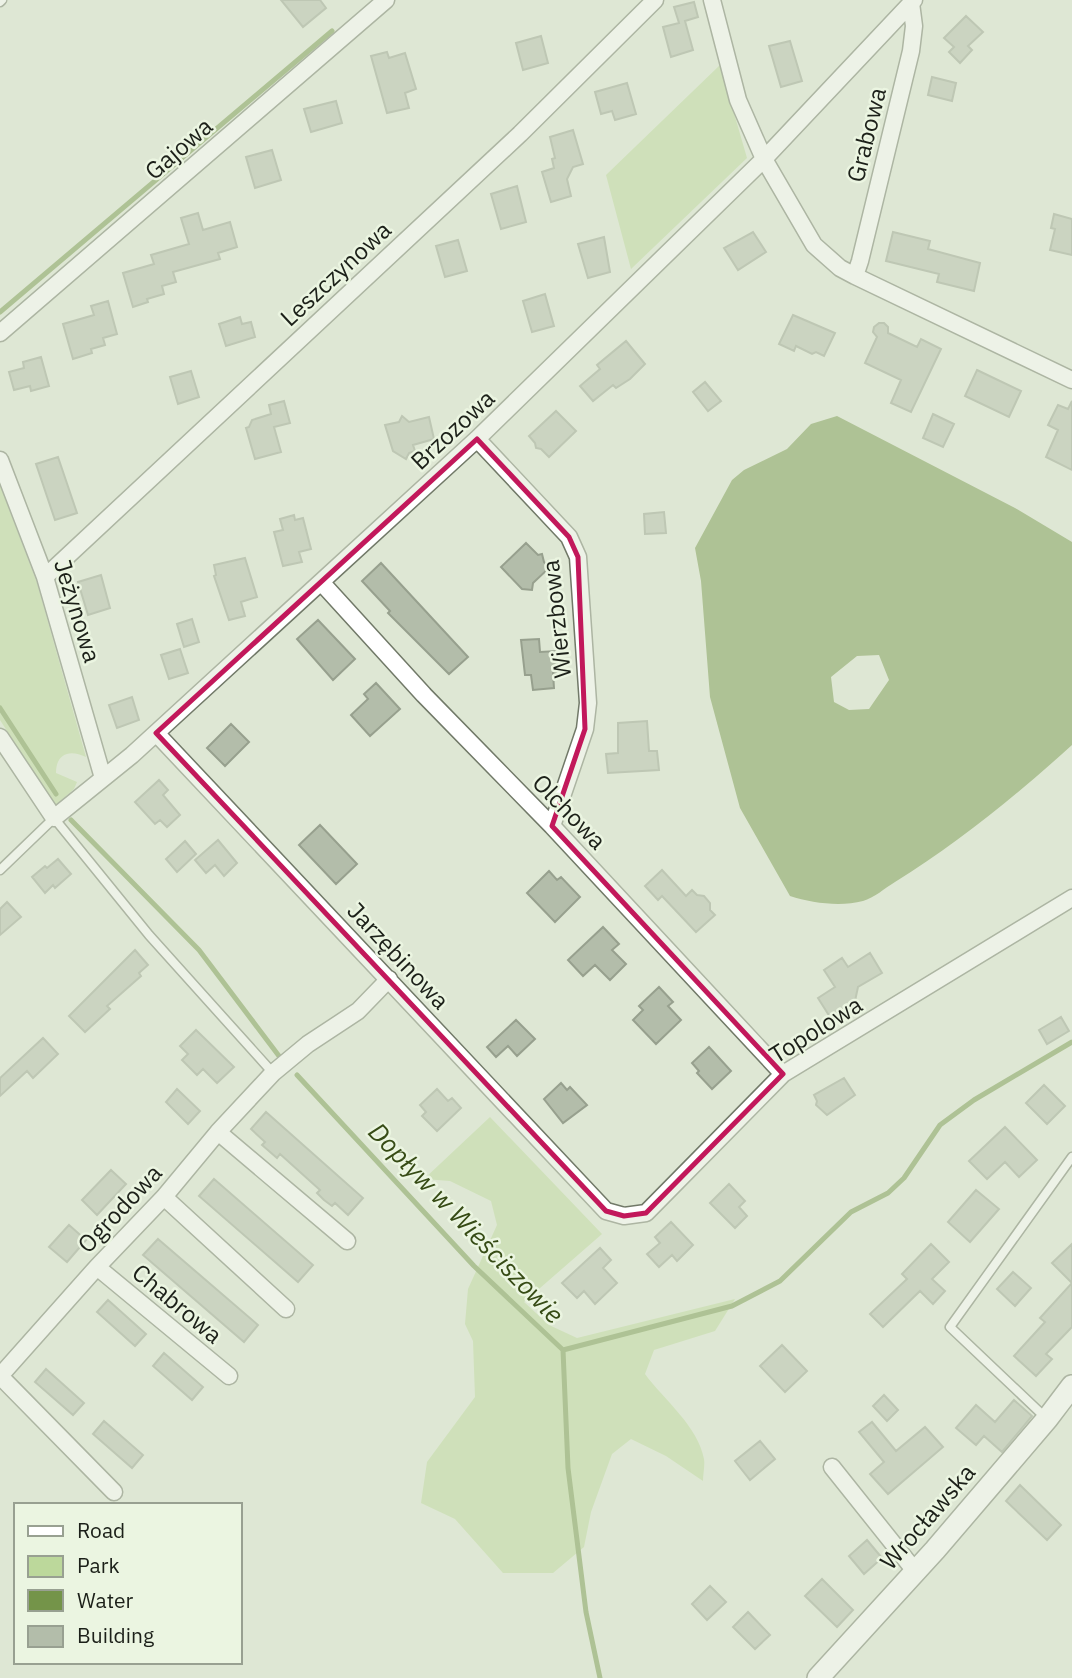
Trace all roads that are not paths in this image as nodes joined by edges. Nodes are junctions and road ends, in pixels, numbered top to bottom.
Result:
1 (386, 0) edge
2 (654, 0) edge
3 (712, 0) edge
4 (913, 1) edge
5 (764, 159) junction
6 (855, 276) junction
7 (0, 333) edge
8 (1072, 380) edge
9 (477, 439) junction
10 (0, 460) edge
11 (45, 577) junction
12 (321, 582) junction
13 (156, 733) junction
14 (0, 737) edge
15 (103, 778) junction
16 (54, 818) junction
17 (552, 826) junction
18 (0, 870) edge
19 (1072, 898) edge
20 (388, 979) junction
21 (273, 1073) junction
22 (783, 1074) junction
23 (218, 1132) junction
24 (1072, 1157) edge
25 (164, 1197) junction
26 (606, 1211) joint
27 (347, 1241) dead end
28 (97, 1267) junction
29 (286, 1310) dead end
30 (0, 1376) edge
31 (229, 1376) dead end
32 (1072, 1386) edge
33 (1047, 1419) junction
34 (832, 1467) dead end
35 (114, 1492) dead end
36 (915, 1572) junction
37 (818, 1678) edge

1 - 7 street, Gajowa
2 - 11 street, Leszczynowa
3 - 5 street
4 - 5 street, Brzozowa
4 - 6 street, Grabowa
5 - 6 street
5 - 9 street, Brzozowa
6 - 8 street
9 - 12 street, Brzozowa
9 - 17 street, Wierzbowa
10 - 11 street, Jeżynowa
11 - 15 street, Jeżynowa
12 - 13 street, Brzozowa
12 - 17 street, Olchowa
13 - 15 street, Brzozowa
13 - 20 street, Jarzębinowa
14 - 16 street
15 - 16 street, Brzozowa
16 - 18 lane, Brzozowa
16 - 21 lane
17 - 22 street, Olchowa
19 - 22 street, Topolowa
20 - 21 street, Ogrodowa
20 - 26 street, Jarzębinowa
21 - 23 street, Ogrodowa
22 - 26 street, Topolowa
23 - 25 street, Ogrodowa
23 - 27 street
24 - 33 lane
25 - 28 street, Ogrodowa
25 - 29 street
28 - 30 street, Ogrodowa
28 - 31 street, Chabrowa
30 - 35 street
32 - 33 street, Wrocławska
33 - 36 street, Wrocławska
34 - 36 street
36 - 37 street, Wrocławska

